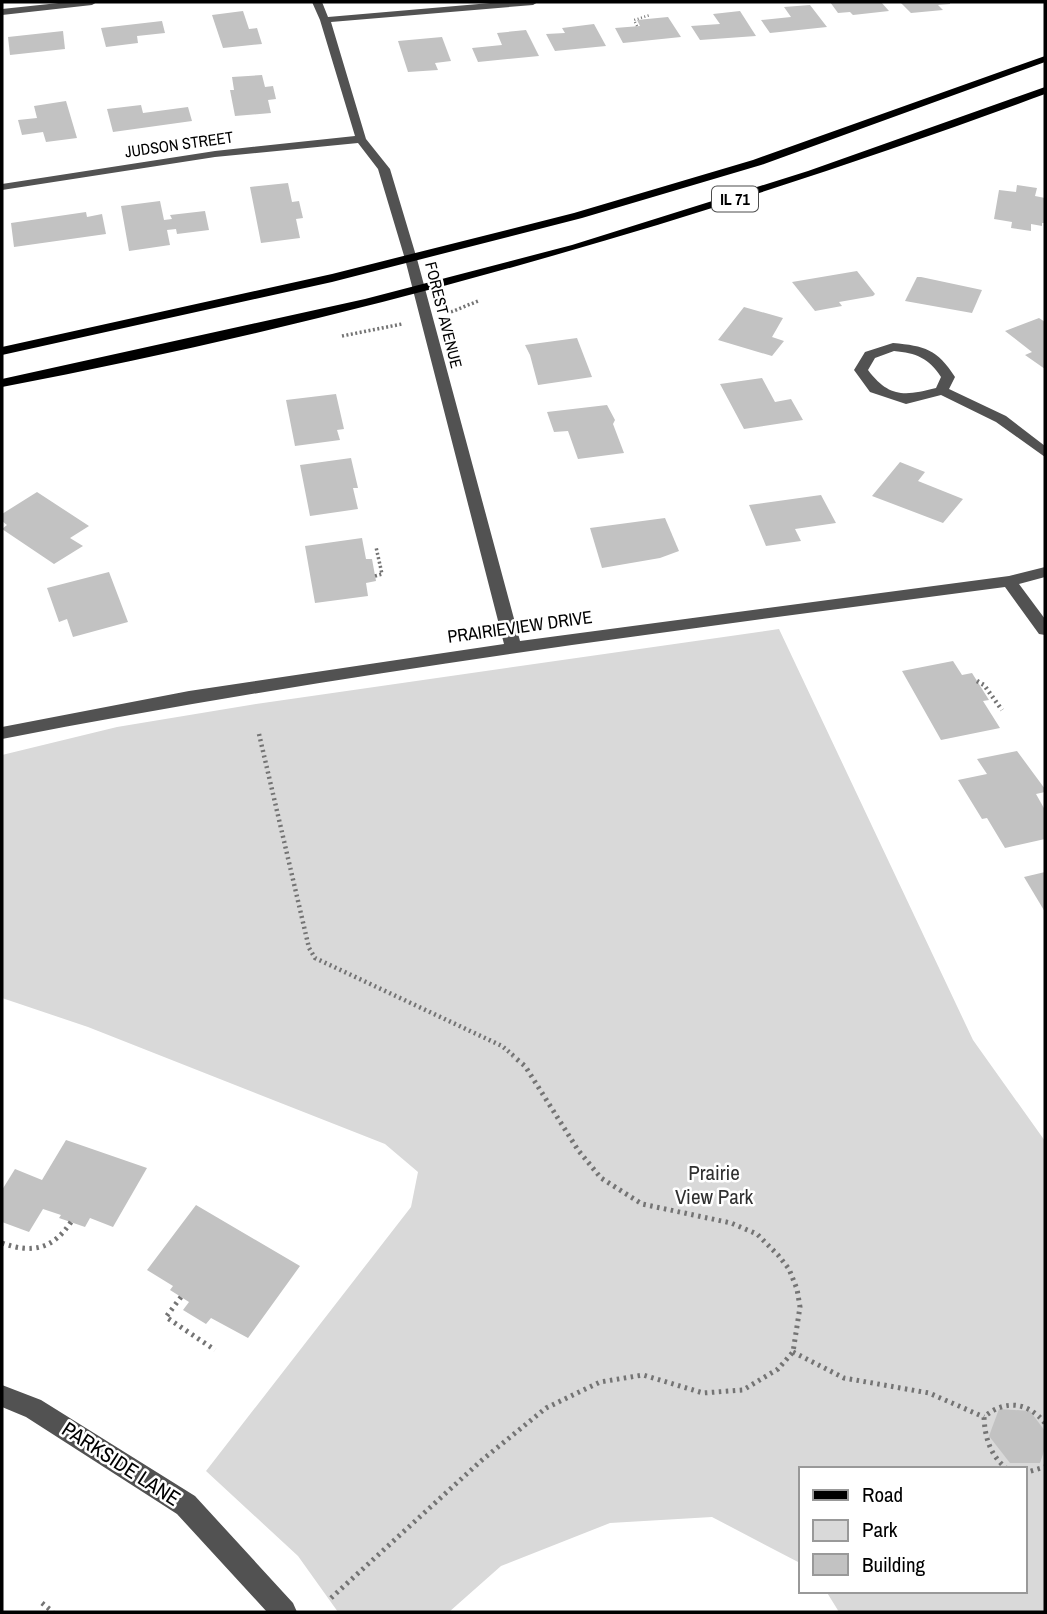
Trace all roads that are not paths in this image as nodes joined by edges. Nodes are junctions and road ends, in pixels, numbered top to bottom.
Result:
1 (92, 2) edge
2 (317, 2) edge
3 (533, 2) edge
4 (2, 12) edge
5 (326, 20) junction
6 (1045, 59) edge
7 (1045, 90) edge
8 (361, 139) junction
9 (2, 187) edge
10 (411, 259) junction
11 (419, 289) junction
12 (2, 351) edge
13 (2, 383) edge
14 (942, 391) junction
15 (1045, 453) edge
16 (1045, 572) edge
17 (1009, 581) junction
18 (1045, 630) edge
19 (513, 646) junction
20 (2, 733) edge
21 (2, 1396) edge
22 (284, 1612) edge

1 - 4 street
2 - 5 street, FOREST AVENUE
3 - 5 street
5 - 8 street, FOREST AVENUE
6 - 10 main road, IL 71
7 - 11 main road, IL 71
8 - 9 street, JUDSON STREET
8 - 10 street, FOREST AVENUE
10 - 11 street, FOREST AVENUE
10 - 12 main road, IL 71
11 - 13 main road, IL 71
11 - 19 street, FOREST AVENUE
14 - 14 street
14 - 15 street
16 - 17 street, PRAIRIEVIEW DRIVE
17 - 18 street
17 - 19 street, PRAIRIEVIEW DRIVE
19 - 20 street, PRAIRIEVIEW DRIVE
21 - 22 street, PARKSIDE LANE

